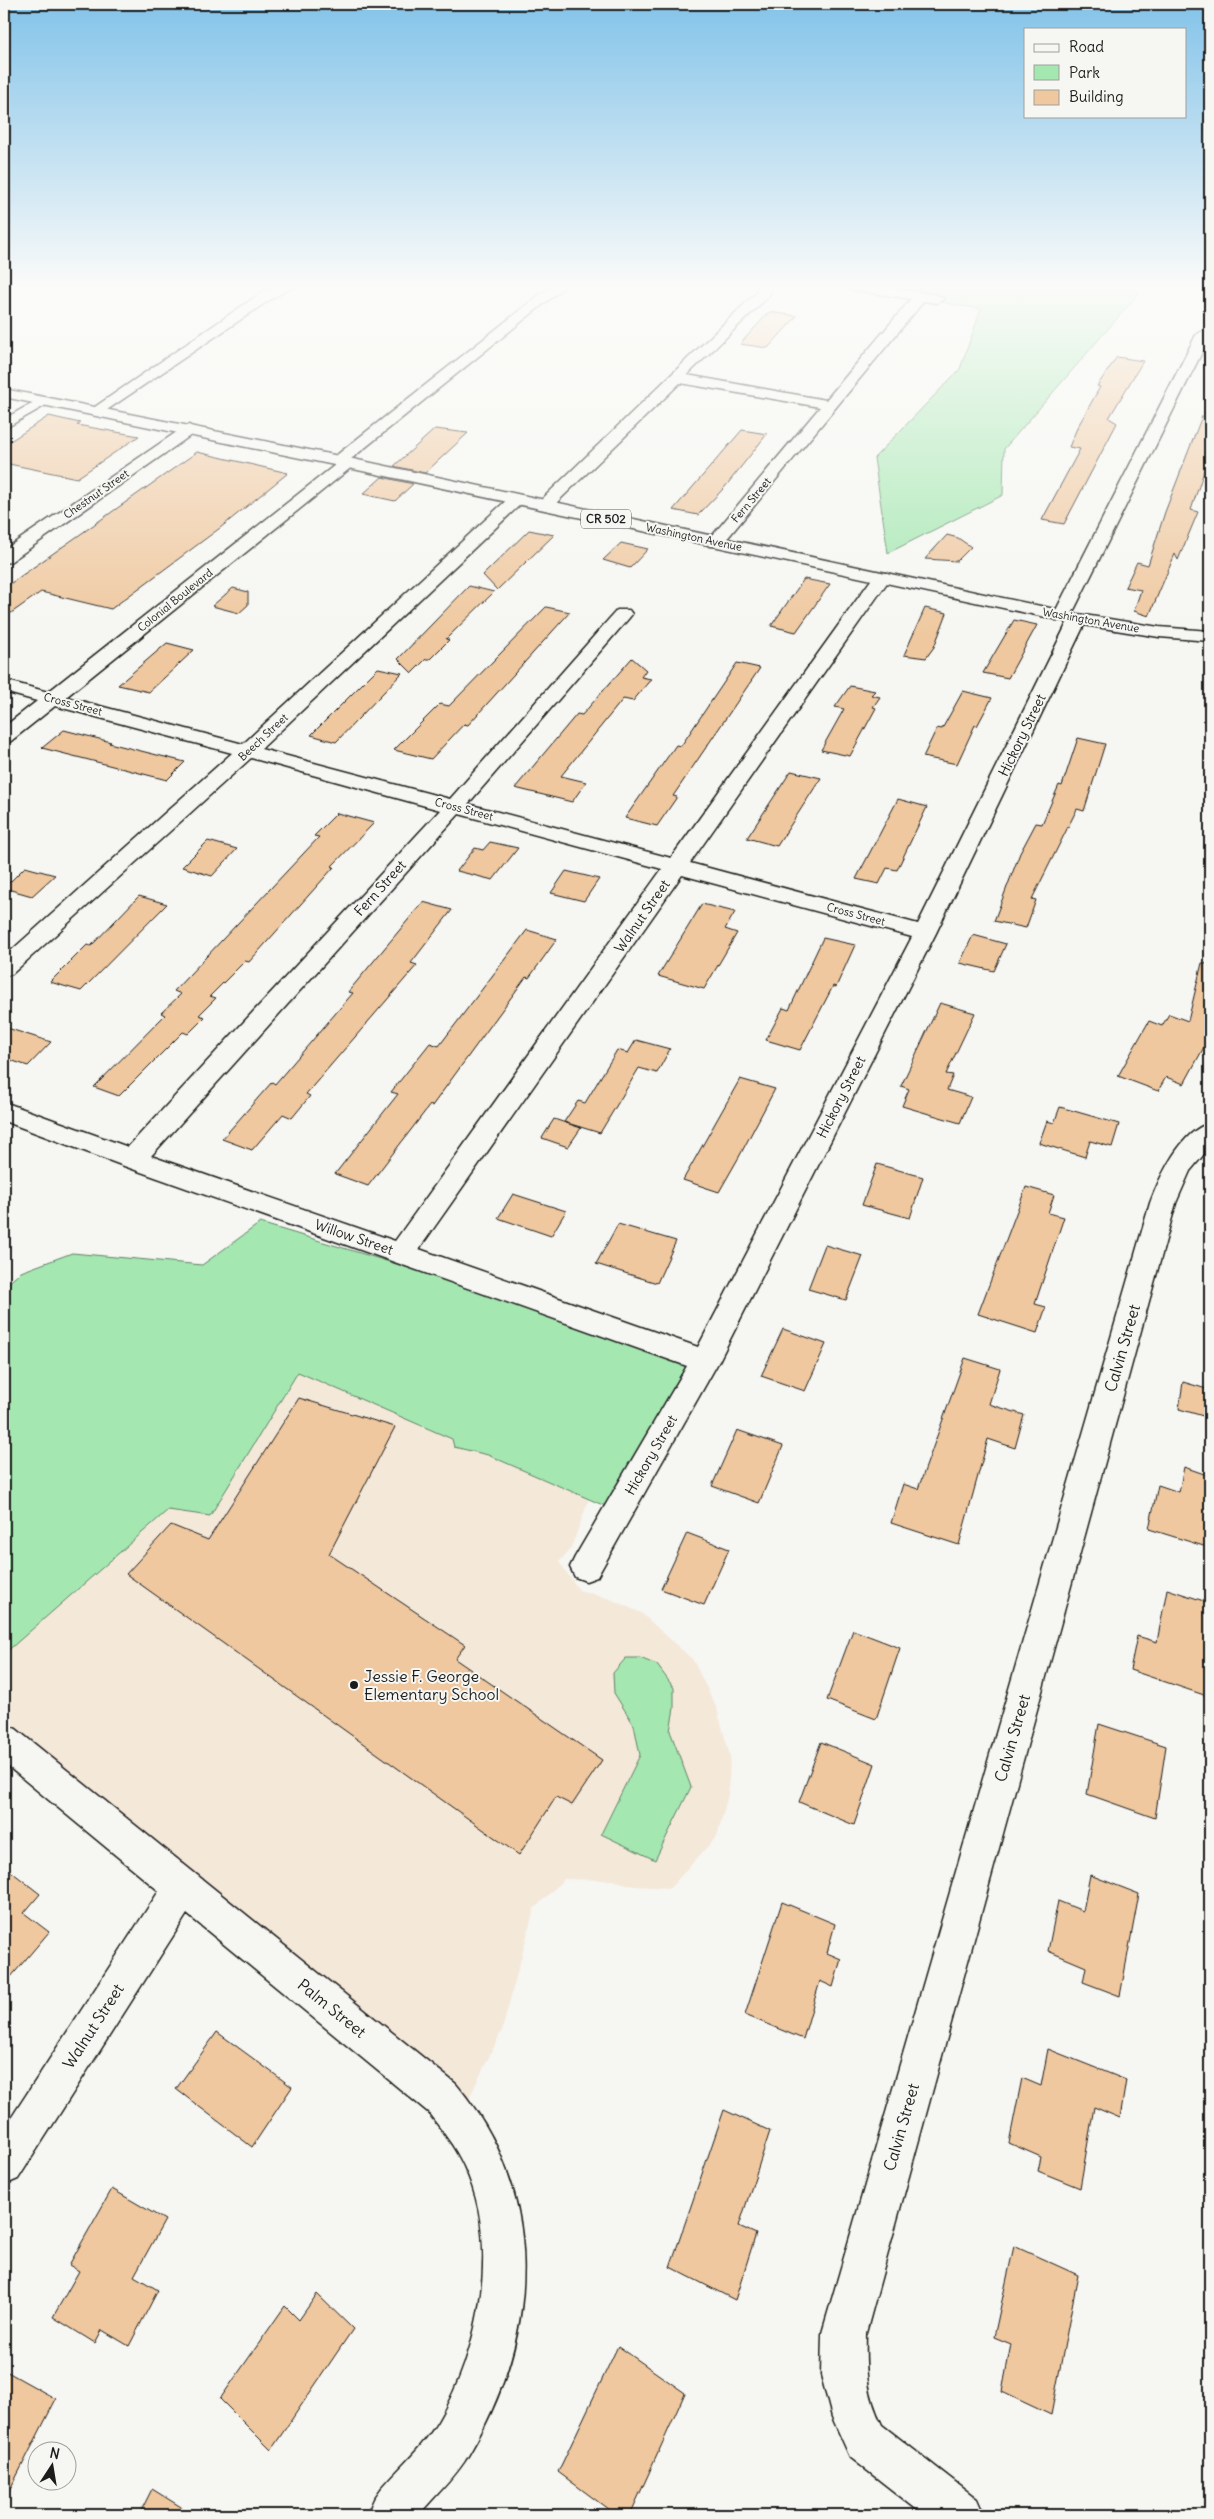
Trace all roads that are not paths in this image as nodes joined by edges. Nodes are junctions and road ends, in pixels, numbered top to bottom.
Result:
1 (40, 403) edge
2 (50, 403) edge
3 (110, 403) edge
4 (416, 403) edge
5 (652, 403) edge
6 (817, 403) edge
7 (833, 403) edge
8 (1171, 403) edge
9 (831, 405) junction
10 (96, 412) junction
11 (4, 425) edge
12 (189, 430) junction
13 (343, 462) junction
14 (517, 499) junction
15 (546, 506) junction
16 (715, 542) junction
17 (4, 558) edge
18 (882, 577) junction
19 (623, 614) dead end
20 (1070, 618) junction
21 (1210, 636) edge
22 (4, 686) edge
23 (52, 699) junction
24 (4, 737) edge
25 (247, 751) junction
26 (454, 806) junction
27 (677, 866) junction
28 (925, 933) junction
29 (4, 969) edge
30 (4, 1111) edge
31 (1210, 1132) edge
32 (133, 1159) junction
33 (401, 1254) junction
34 (705, 1361) junction
35 (586, 1567) dead end
36 (4, 1741) edge
37 (183, 1887) junction
38 (4, 2165) edge
39 (390, 2515) edge
40 (961, 2515) edge

1 - 11 street
2 - 10 street, Washington Avenue / CR 502
3 - 10 street
4 - 13 street, Colonial Boulevard
5 - 15 street
6 - 9 street
7 - 9 street, Fern Street
8 - 20 street, Hickory Street
9 - 16 street, Fern Street
10 - 12 street, Washington Avenue / CR 502
12 - 13 street, Washington Avenue / CR 502
12 - 17 street, Chestnut Street
13 - 14 street, Washington Avenue / CR 502
13 - 23 street, Colonial Boulevard
14 - 15 street, Washington Avenue / CR 502
14 - 25 street, Beech Street
15 - 16 street, Washington Avenue / CR 502
16 - 18 street, Washington Avenue / CR 502
18 - 20 street, Washington Avenue / CR 502
18 - 27 street, Walnut Street
19 - 26 street, Fern Street
20 - 21 street, Washington Avenue / CR 502
20 - 28 street, Hickory Street
22 - 23 street, Cross Street
23 - 24 street, Colonial Boulevard
23 - 25 street, Cross Street
25 - 26 street, Cross Street
25 - 29 street, Beech Street
26 - 27 street, Cross Street
26 - 32 street, Fern Street
27 - 28 street, Cross Street
27 - 33 street, Walnut Street
28 - 34 street, Hickory Street
30 - 32 street, Willow Street
31 - 40 street, Calvin Street
32 - 33 street, Willow Street
33 - 34 street, Willow Street
34 - 35 street, Hickory Street
36 - 37 street, Palm Street
37 - 38 street, Walnut Street
37 - 39 street, Palm Street

